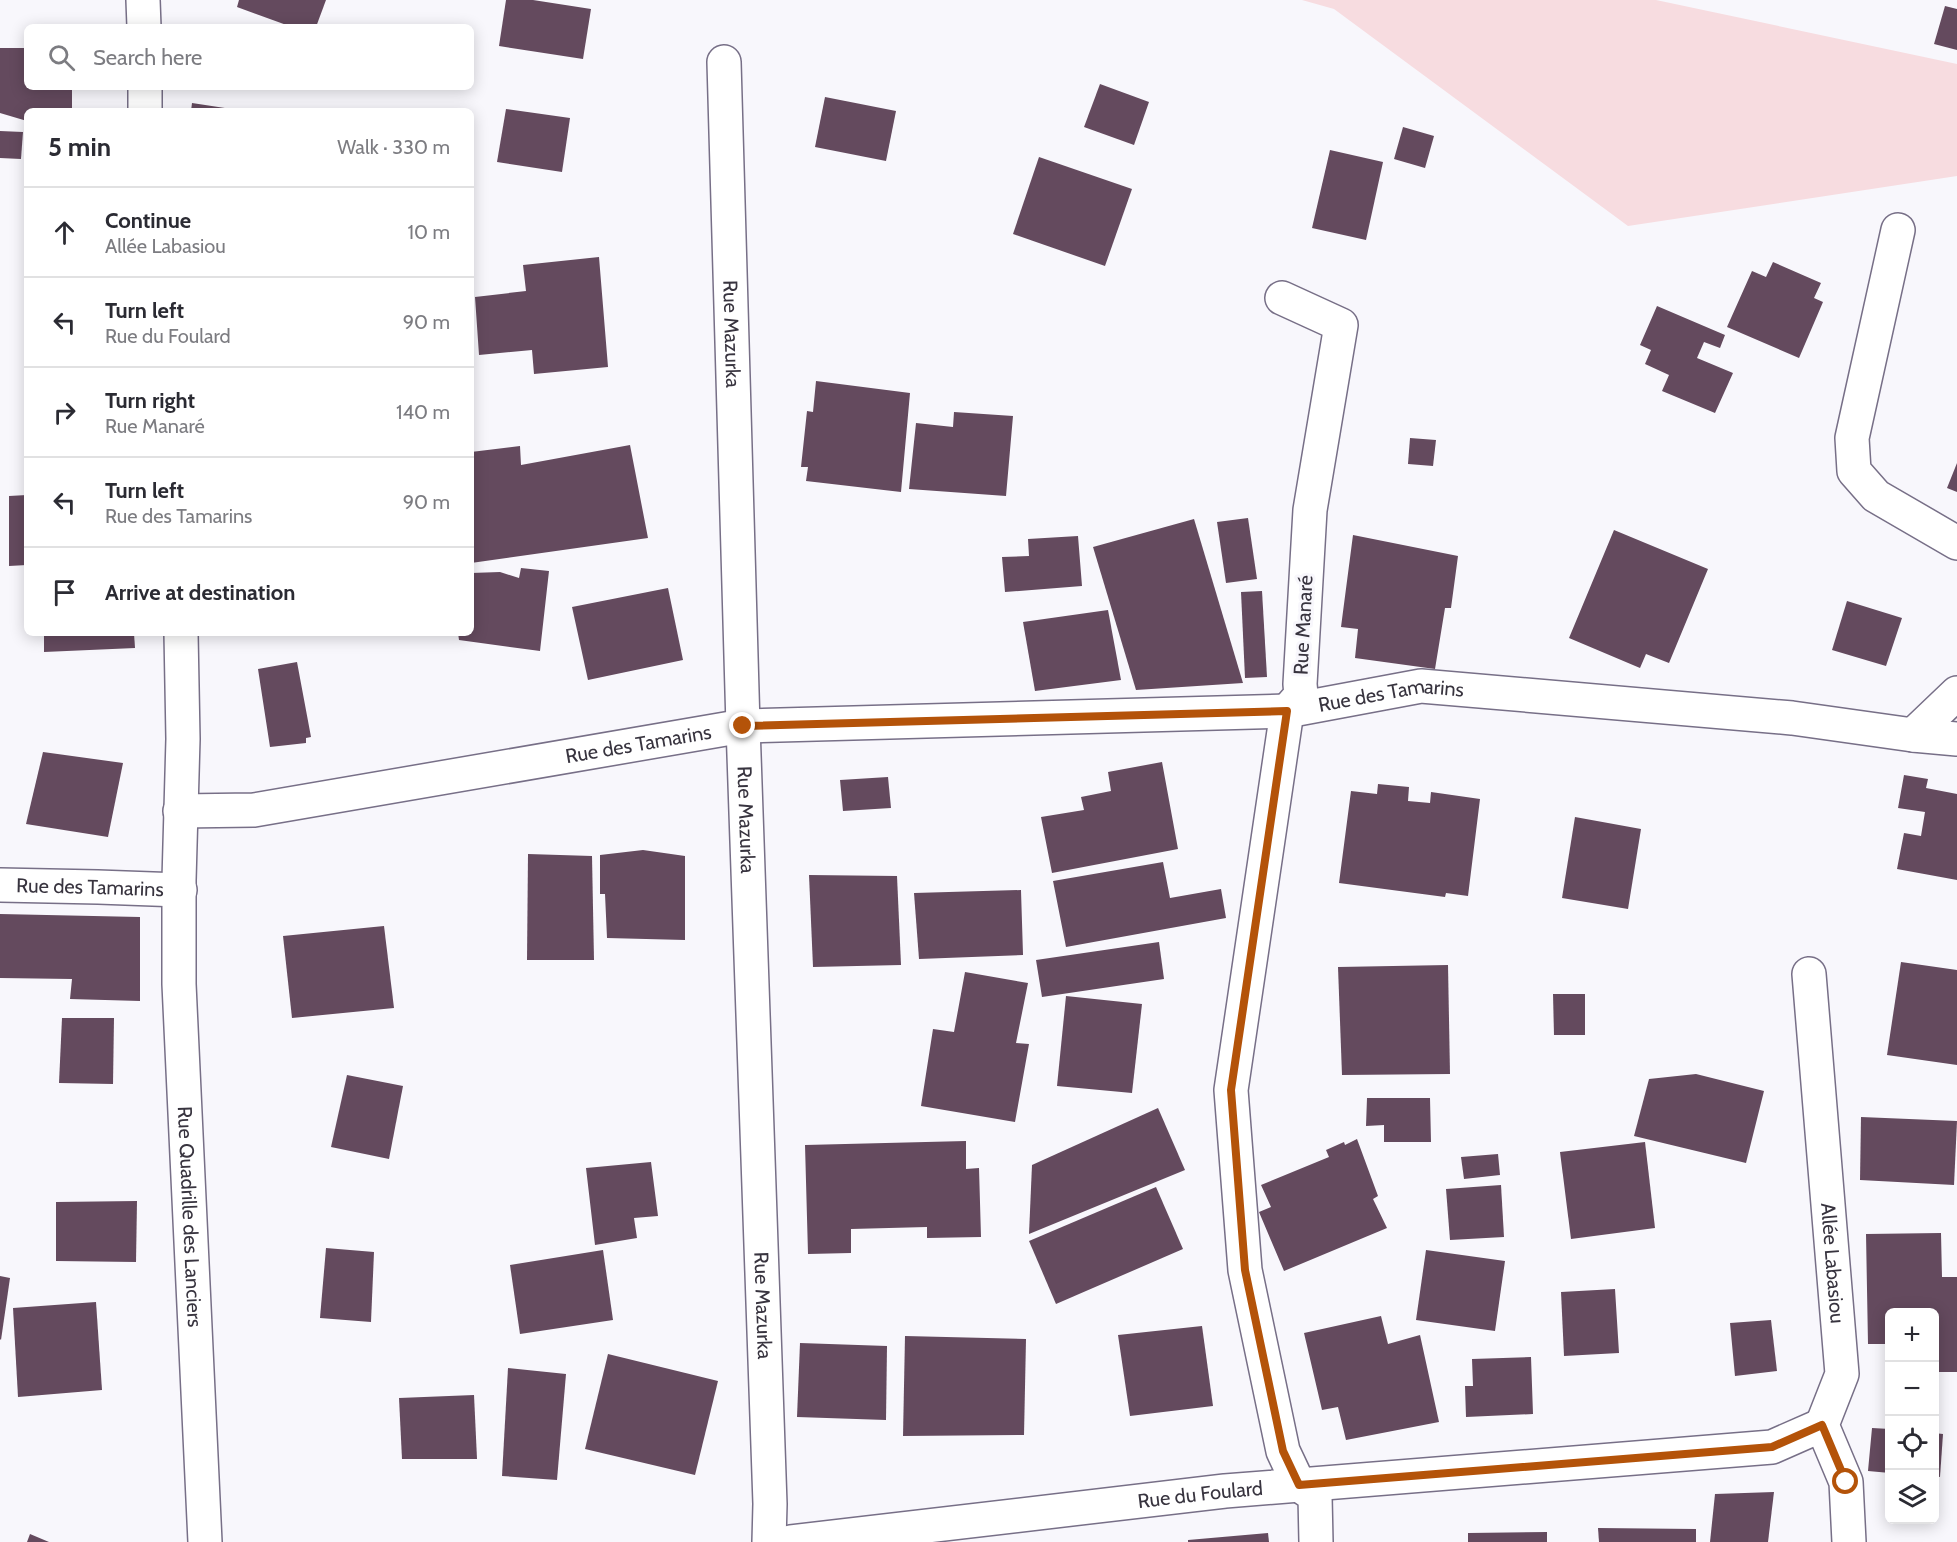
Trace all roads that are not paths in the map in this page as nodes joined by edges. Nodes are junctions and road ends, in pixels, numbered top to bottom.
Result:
1 (143, 0) edge
2 (144, 24) edge
3 (724, 62) dead end
4 (145, 90) edge
5 (145, 108) edge
6 (1898, 230) dead end
7 (1282, 298) dead end
8 (1957, 543) edge
9 (181, 636) edge
10 (1957, 693) edge
11 (1287, 711) junction
12 (743, 726) junction
13 (1913, 735) junction
14 (1957, 739) edge
15 (180, 811) junction
16 (0, 885) edge
17 (180, 890) junction
18 (1809, 974) dead end
19 (1822, 1425) junction
20 (1299, 1485) junction
21 (205, 1542) edge
22 (769, 1542) edge
23 (791, 1542) edge
24 (1316, 1542) edge
25 (1849, 1542) edge

1 - 2 street
3 - 12 street, Rue Mazurka
4 - 5 street
6 - 8 street
7 - 11 street, Rue Manaré
9 - 15 street
10 - 13 street
11 - 12 street, Rue des Tamarins
11 - 13 street, Rue des Tamarins
11 - 20 street, Rue Manaré
12 - 15 street, Rue des Tamarins
12 - 22 street, Rue Mazurka
13 - 14 street, Rue des Tamarins
15 - 17 street, Rue Quadrille des Lanciers
16 - 17 street, Rue des Tamarins
17 - 21 street, Rue Quadrille des Lanciers
18 - 19 street, Allée Labasiou
19 - 20 street, Rue du Foulard
19 - 25 street
20 - 23 street, Rue du Foulard
20 - 24 street, Rue Manaré

